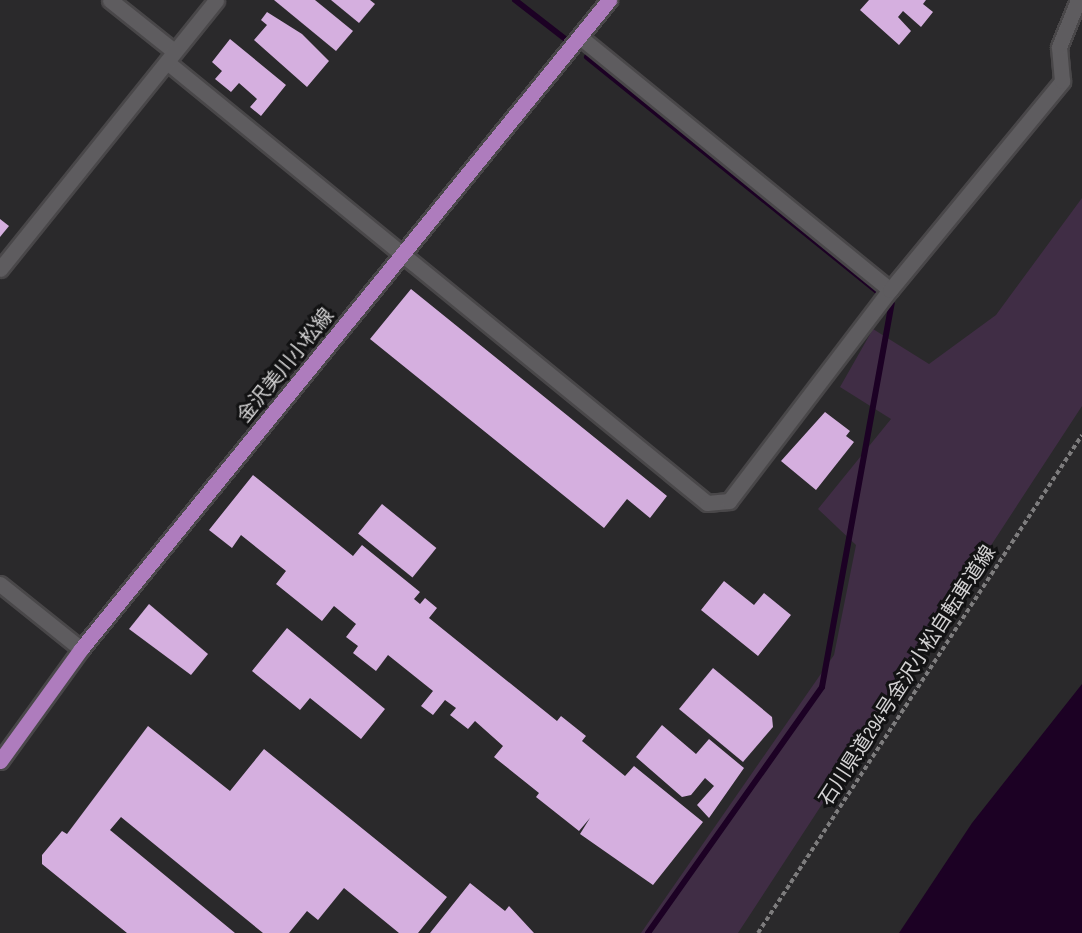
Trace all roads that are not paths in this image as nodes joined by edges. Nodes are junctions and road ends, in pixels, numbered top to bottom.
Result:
1 (110, 0) edge
2 (216, 0) edge
3 (609, 0) edge
4 (1078, 0) edge
5 (580, 37) junction
6 (170, 57) junction
7 (404, 255) junction
8 (0, 269) edge
9 (890, 290) junction
10 (0, 584) edge
11 (81, 649) junction
12 (2, 755) edge

1 - 6 street
2 - 6 street
3 - 5 main road, 金沢美川小松線
4 - 9 street
5 - 7 main road, 金沢美川小松線
5 - 9 street
6 - 7 street
6 - 8 street
7 - 9 street
7 - 11 main road, 金沢美川小松線
10 - 11 street
11 - 12 main road, 金沢美川小松線

